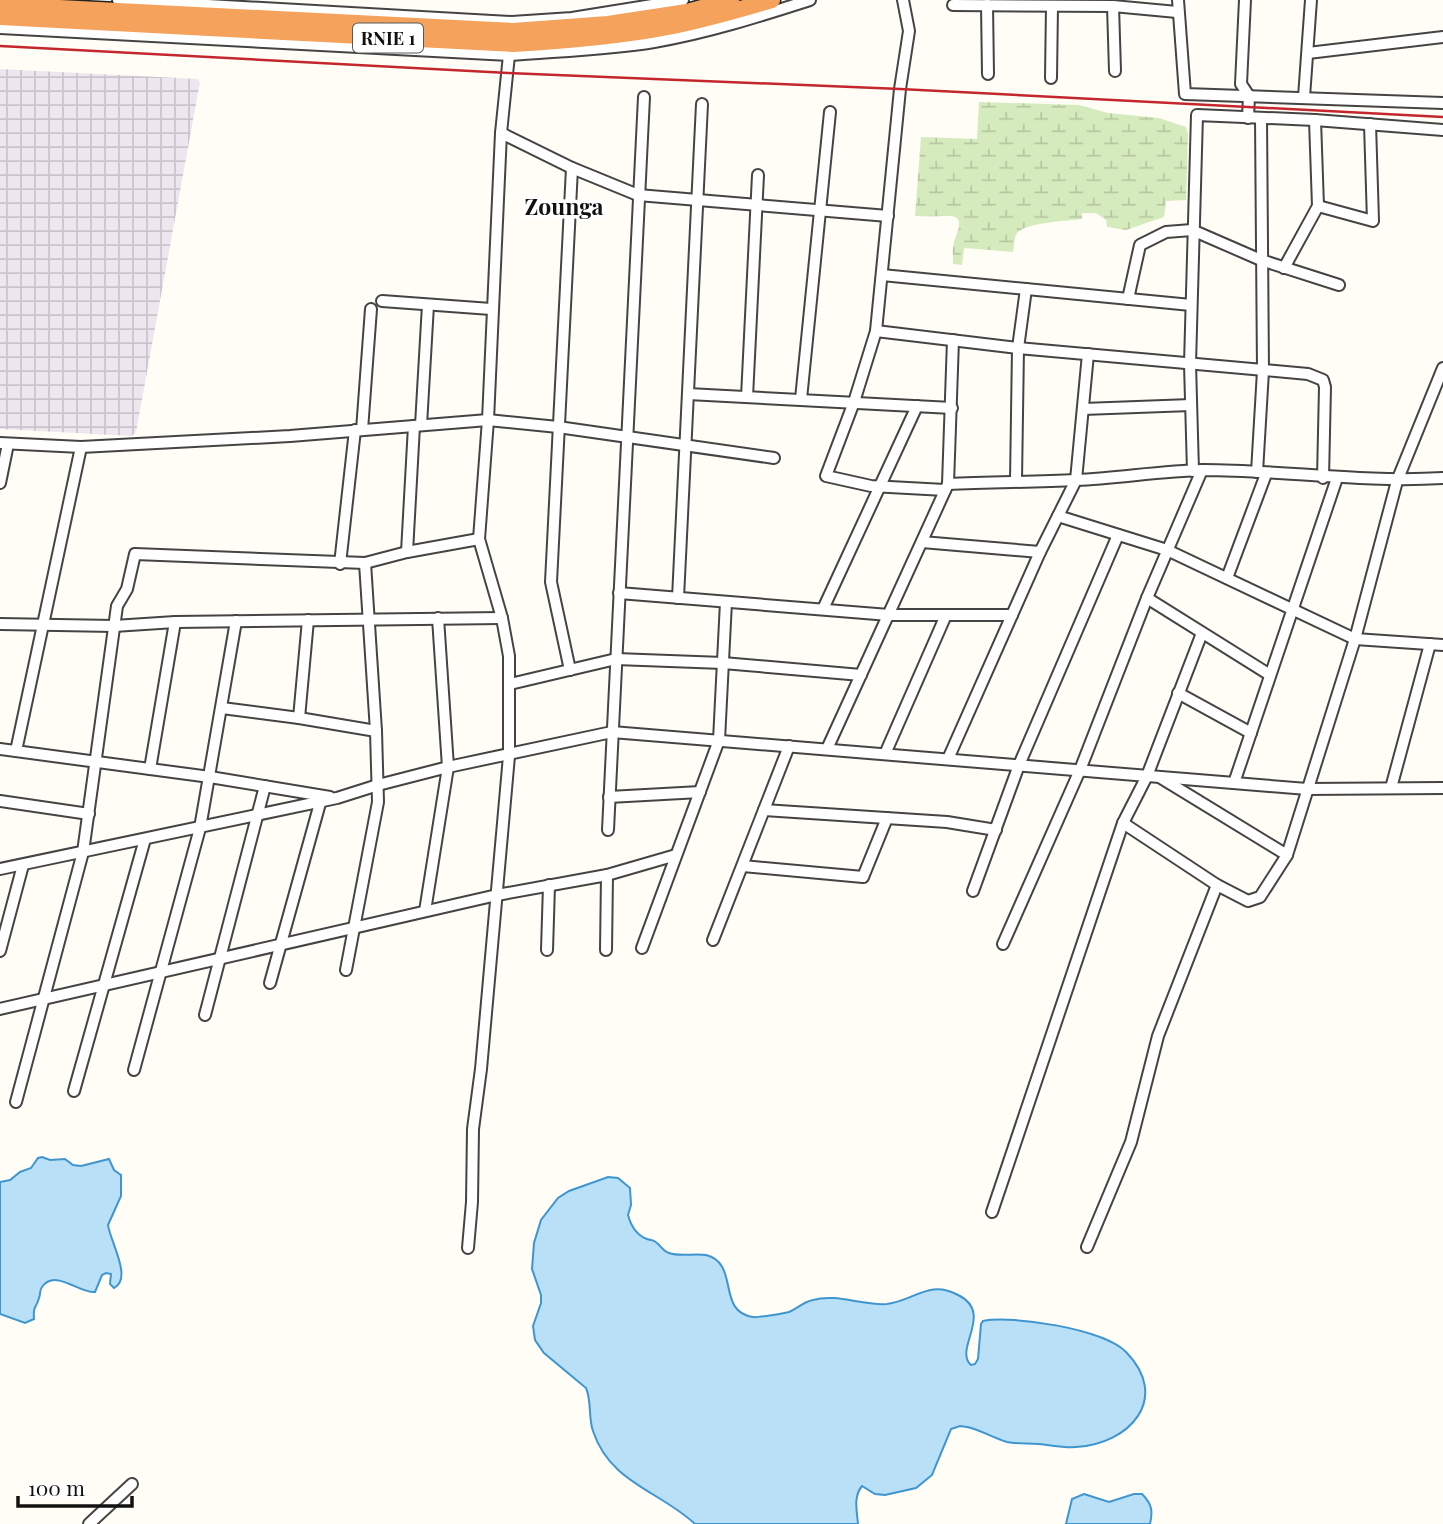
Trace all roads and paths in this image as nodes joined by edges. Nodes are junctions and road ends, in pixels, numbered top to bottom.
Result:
1 (118, 0) edge
2 (683, 0) edge
3 (731, 0) edge
4 (772, 0) edge
5 (810, 0) edge
6 (903, 0) edge
7 (1178, 0) edge
8 (1245, 0) edge
9 (1311, 0) edge
10 (166, 2) edge
11 (1093, 3) edge
12 (225, 4) edge
13 (0, 5) edge
14 (282, 5) edge
15 (953, 5) dead end
16 (987, 5) junction
17 (1052, 6) junction
18 (1113, 6) junction
19 (1177, 12) junction
20 (0, 17) edge
21 (0, 27) edge
22 (1443, 37) edge
23 (1308, 52) junction
24 (509, 55) junction
25 (1115, 71) dead end
26 (988, 74) dead end
27 (1051, 78) dead end
28 (1249, 96) junction
29 (644, 97) dead end
30 (1304, 97) junction
31 (1443, 103) edge
32 (702, 104) dead end
33 (830, 112) dead end
34 (1248, 118) junction
35 (1261, 118) junction
36 (1315, 120) junction
37 (1370, 124) junction
38 (1443, 130) edge
39 (501, 133) junction
40 (572, 168) junction
41 (758, 175) dead end
42 (638, 195) junction
43 (697, 200) junction
44 (757, 205) junction
45 (1318, 206) junction
46 (819, 210) junction
47 (888, 216) junction
48 (1192, 230) junction
49 (1261, 260) junction
50 (1284, 268) junction
51 (882, 275) junction
52 (1339, 285) dead end
53 (1026, 289) junction
54 (1128, 299) junction
55 (382, 301) dead end
56 (428, 304) junction
57 (1191, 305) junction
58 (371, 309) dead end
59 (492, 309) junction
60 (876, 331) junction
61 (953, 340) junction
62 (1018, 348) junction
63 (1087, 354) junction
64 (1190, 364) junction
65 (1443, 368) edge
66 (1263, 371) junction
67 (688, 394) junction
68 (747, 397) junction
69 (800, 399) junction
70 (854, 402) junction
71 (1191, 405) junction
72 (916, 406) junction
73 (952, 408) junction
74 (1083, 409) junction
75 (488, 420) junction
76 (418, 425) junction
77 (558, 427) junction
78 (359, 430) junction
79 (628, 437) junction
80 (4, 443) edge
81 (685, 445) junction
82 (81, 447) junction
83 (774, 458) dead end
84 (1198, 471) junction
85 (1262, 473) junction
86 (1323, 478) junction
87 (1336, 478) junction
88 (1443, 478) edge
89 (1016, 480) junction
90 (1076, 480) junction
91 (1397, 481) junction
92 (0, 483) edge
93 (880, 486) junction
94 (947, 487) junction
95 (1058, 516) junction
96 (1118, 535) junction
97 (479, 539) junction
98 (922, 541) junction
99 (1167, 550) junction
100 (407, 552) junction
101 (1040, 552) junction
102 (340, 564) junction
103 (365, 564) junction
104 (1227, 578) junction
105 (620, 593) junction
106 (678, 598) junction
107 (1147, 598) junction
108 (726, 601) junction
109 (823, 609) junction
110 (1292, 609) junction
111 (889, 615) junction
112 (946, 615) junction
113 (1012, 615) junction
114 (438, 618) junction
115 (502, 618) junction
116 (370, 619) junction
117 (308, 620) junction
118 (236, 621) junction
119 (175, 622) junction
120 (42, 623) junction
121 (0, 624) edge
122 (114, 626) junction
123 (1202, 633) junction
124 (1355, 639) junction
125 (1430, 643) junction
126 (1443, 645) edge
127 (616, 659) junction
128 (723, 663) junction
129 (570, 670) junction
130 (861, 675) junction
131 (1270, 675) junction
132 (510, 684) junction
133 (1178, 694) junction
134 (222, 708) junction
135 (299, 718) junction
136 (376, 731) junction
137 (612, 732) junction
138 (1251, 733) junction
139 (719, 740) junction
140 (789, 746) junction
141 (0, 749) edge
142 (827, 749) junction
143 (16, 751) junction
144 (885, 754) junction
145 (509, 756) junction
146 (948, 759) junction
147 (95, 762) junction
148 (1019, 765) junction
149 (448, 767) junction
150 (150, 769) junction
151 (1080, 770) junction
152 (1153, 776) junction
153 (210, 777) junction
154 (1234, 783) junction
155 (378, 785) junction
156 (265, 786) junction
157 (1391, 788) junction
158 (1443, 788) edge
159 (1307, 789) junction
160 (700, 792) junction
161 (609, 797) junction
162 (322, 799) junction
163 (0, 801) edge
164 (764, 810) junction
165 (89, 814) junction
166 (257, 815) junction
167 (887, 818) junction
168 (1123, 823) junction
169 (200, 828) junction
170 (608, 830) dead end
171 (996, 830) junction
172 (145, 839) junction
173 (83, 852) junction
174 (676, 855) junction
175 (1287, 855) junction
176 (23, 865) junction
177 (743, 866) junction
178 (0, 869) edge
179 (607, 875) junction
180 (549, 885) junction
181 (1217, 885) junction
182 (973, 891) dead end
183 (497, 895) junction
184 (425, 911) junction
185 (355, 927) junction
186 (713, 940) dead end
187 (1003, 944) dead end
188 (280, 946) junction
189 (642, 948) dead end
190 (547, 950) dead end
191 (606, 950) dead end
192 (0, 951) edge
193 (219, 960) junction
194 (346, 970) dead end
195 (160, 972) junction
196 (270, 983) dead end
197 (104, 985) junction
198 (43, 1000) junction
199 (0, 1009) edge
200 (205, 1015) dead end
201 (134, 1070) dead end
202 (74, 1091) dead end
203 (16, 1102) dead end
204 (992, 1212) dead end
205 (1087, 1247) dead end
206 (468, 1248) dead end
207 (132, 1484) dead end
208 (89, 1524) edge

1 - 10 street
2 - 14 street
3 - 13 highway, RNIE 1
4 - 20 highway, RNIE 1
5 - 24 street
6 - 47 street
7 - 19 street
8 - 28 street
9 - 23 street
10 - 12 street
11 - 17 street
11 - 18 street
12 - 14 street
15 - 16 street
16 - 17 street
16 - 26 street
17 - 27 street
18 - 19 street
18 - 25 street
19 - 28 street
21 - 24 street
22 - 23 street
23 - 30 street
24 - 39 street
28 - 30 street
28 - 34 street
29 - 42 street
30 - 31 street
32 - 43 street
33 - 46 street
34 - 35 street
34 - 48 street
35 - 36 street
35 - 49 street
36 - 37 street
36 - 45 street
37 - 38 street
37 - 45 street
39 - 40 street
39 - 59 street
40 - 42 street
40 - 77 street
41 - 44 street
42 - 43 street
42 - 79 street
43 - 44 street
43 - 67 street
44 - 46 street
44 - 68 street
45 - 50 street
46 - 47 street
46 - 69 street
47 - 51 street
48 - 49 street
48 - 54 street
48 - 57 street
49 - 50 street
49 - 66 street
50 - 52 street
51 - 53 street
51 - 60 street
53 - 54 street
53 - 62 street
54 - 57 street
55 - 56 street
56 - 59 street
56 - 76 street
57 - 64 street
58 - 78 street
59 - 75 street
60 - 61 street
60 - 70 street
61 - 62 street
61 - 73 street
62 - 63 street
62 - 89 street
63 - 64 street
63 - 74 street
64 - 66 street
64 - 71 street
65 - 91 street
66 - 85 street
66 - 86 street
67 - 68 street
67 - 81 street
68 - 69 street
69 - 70 street
70 - 72 street
70 - 93 street
71 - 74 street
71 - 84 street
72 - 73 street
72 - 93 street
73 - 94 street
74 - 90 street
75 - 76 street
75 - 77 street
75 - 97 street
76 - 78 street
76 - 100 street
77 - 79 street
77 - 129 street
78 - 82 street
78 - 102 street
79 - 81 street
79 - 105 street
80 - 82 street
80 - 92 street
81 - 83 street
81 - 106 street
82 - 120 street
84 - 85 street
84 - 90 street
84 - 99 street
85 - 86 street
85 - 104 street
86 - 87 street
87 - 91 street
87 - 110 street
88 - 91 street
89 - 90 street
89 - 94 street
90 - 95 street
91 - 124 street
93 - 94 street
93 - 109 street
94 - 98 street
95 - 96 street
95 - 101 street
96 - 99 street
96 - 148 street
97 - 100 street
97 - 115 street
98 - 101 street
98 - 111 street
99 - 104 street
99 - 107 street
100 - 103 street
101 - 113 street
102 - 103 street
102 - 122 street
103 - 116 street
104 - 110 street
105 - 106 street
105 - 127 street
106 - 108 street
107 - 123 street
107 - 151 street
108 - 109 street
108 - 128 street
109 - 111 street
110 - 124 street
110 - 131 street
111 - 112 street
111 - 130 street
112 - 113 street
112 - 144 street
113 - 146 street
114 - 115 street
114 - 116 street
114 - 149 street
115 - 132 street
116 - 117 street
116 - 136 street
117 - 118 street
117 - 135 street
118 - 119 street
118 - 134 street
119 - 122 street
119 - 150 street
120 - 121 street
120 - 122 street
120 - 143 street
122 - 147 street
123 - 131 street
123 - 133 street
124 - 125 street
124 - 159 street
125 - 126 street
125 - 157 street
127 - 128 street
127 - 129 street
127 - 137 street
128 - 130 street
128 - 139 street
129 - 132 street
130 - 142 street
131 - 138 street
132 - 145 street
133 - 138 street
133 - 152 street
134 - 135 street
134 - 153 street
135 - 136 street
136 - 155 street
137 - 139 street
137 - 145 street
137 - 161 street
138 - 154 street
139 - 140 street
139 - 160 street
140 - 142 street
140 - 164 street
141 - 143 street
142 - 144 street
143 - 147 street
144 - 146 street
145 - 149 street
145 - 183 street
146 - 148 street
147 - 150 street
147 - 165 street
148 - 151 street
148 - 171 street
149 - 155 street
149 - 184 street
150 - 153 street
151 - 152 street
151 - 187 street
152 - 154 street
152 - 168 street
152 - 175 street
153 - 156 street
153 - 169 street
154 - 159 street
155 - 162 street
155 - 185 street
156 - 162 street
156 - 166 street
157 - 158 street
157 - 159 street
159 - 175 street
160 - 161 street
160 - 174 street
161 - 170 street
162 - 166 street
162 - 188 street
163 - 165 street
164 - 167 street
164 - 177 street
165 - 173 street
166 - 169 street
166 - 193 street
167 - 171 street
167 - 177 street
168 - 181 street
168 - 204 street
169 - 172 street
169 - 195 street
171 - 182 street
172 - 173 street
172 - 197 street
173 - 176 street
173 - 198 street
174 - 179 street
174 - 189 street
175 - 181 street
176 - 178 street
176 - 192 street
177 - 186 street
179 - 180 street
179 - 191 street
180 - 183 street
180 - 190 street
181 - 205 street
183 - 184 street
183 - 206 street
184 - 185 street
185 - 188 street
185 - 194 street
188 - 193 street
188 - 196 street
193 - 195 street
193 - 200 street
195 - 197 street
195 - 201 street
197 - 198 street
197 - 202 street
198 - 199 street
198 - 203 street
207 - 208 street

